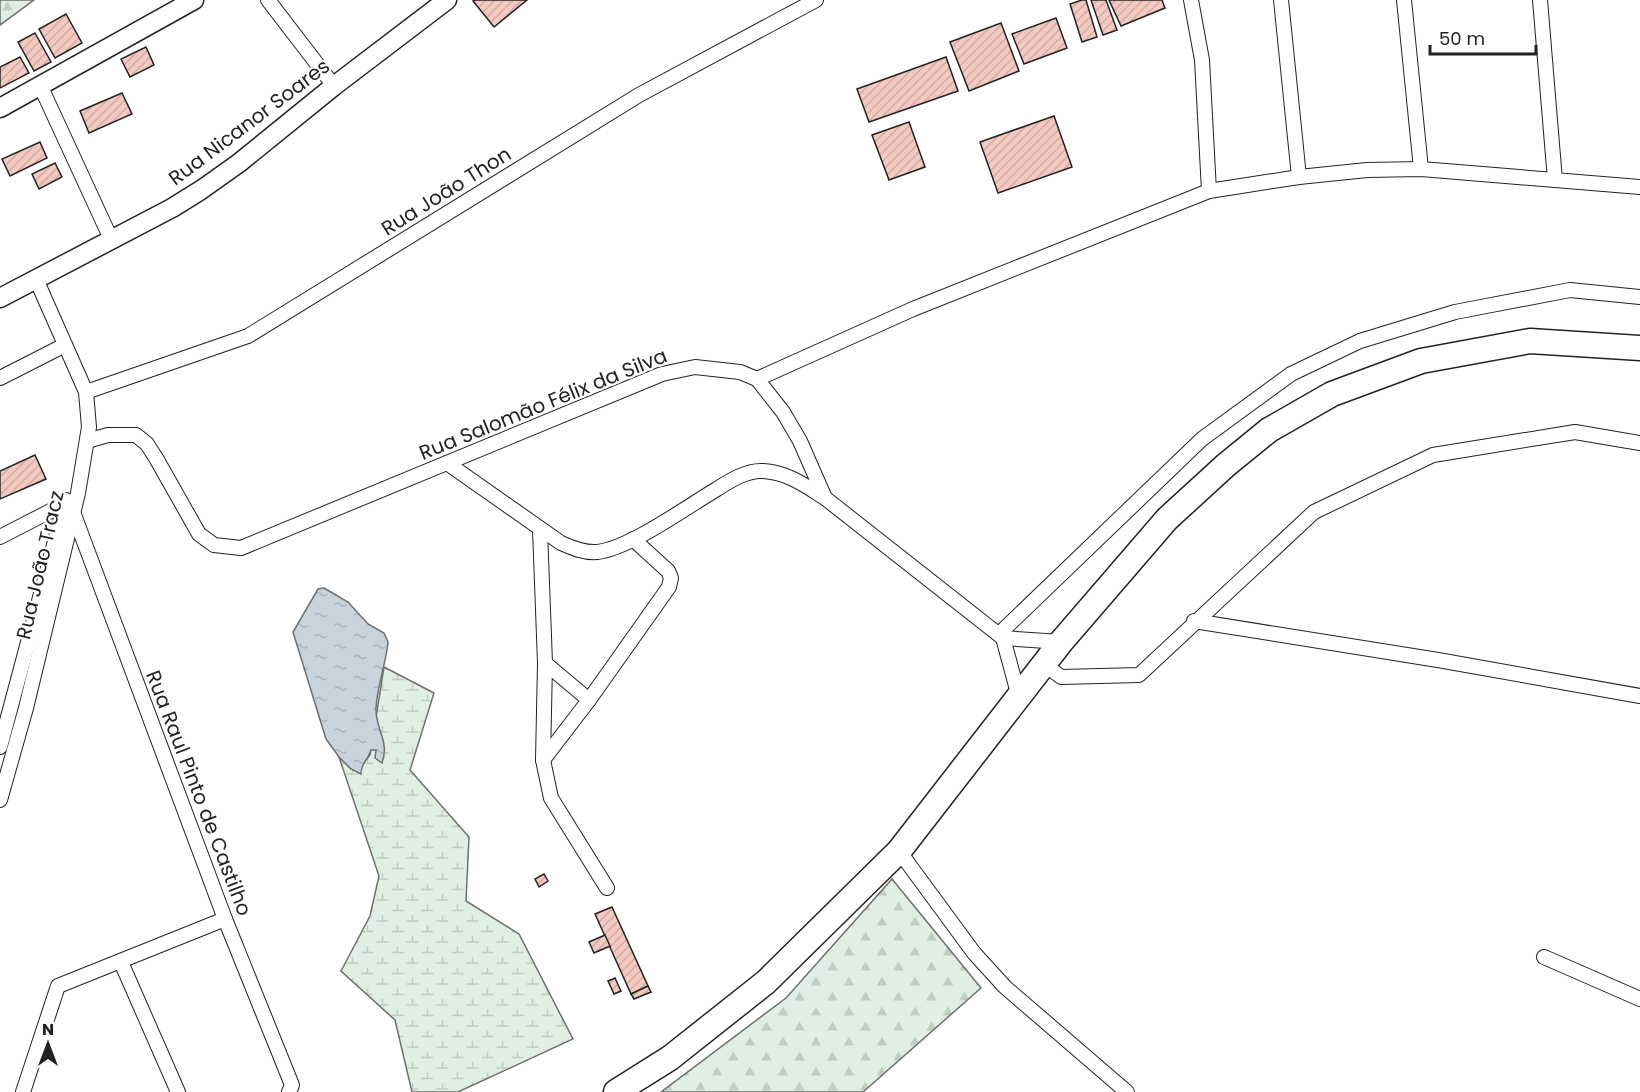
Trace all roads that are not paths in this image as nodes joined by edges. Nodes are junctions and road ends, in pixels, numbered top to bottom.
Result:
1 (194, 0) edge
2 (268, 0) edge
3 (447, 0) edge
4 (816, 0) edge
5 (1191, 0) edge
6 (1281, 0) edge
7 (1404, 0) edge
8 (1540, 0) edge
9 (40, 85) junction
10 (334, 86) junction
11 (0, 108) edge
12 (1422, 169) junction
13 (1299, 177) junction
14 (1555, 180) junction
15 (1640, 187) edge
16 (1209, 191) junction
17 (111, 239) junction
18 (36, 279) junction
19 (1640, 297) edge
20 (0, 298) edge
21 (65, 345) junction
22 (1640, 348) edge
23 (0, 378) edge
24 (757, 380) junction
25 (86, 392) junction
26 (87, 441) junction
27 (1640, 443) edge
28 (447, 462) junction
29 (825, 498) junction
30 (69, 508) junction
31 (540, 530) junction
32 (0, 537) edge
33 (633, 539) junction
34 (1194, 621) junction
35 (1001, 636) junction
36 (1061, 642) junction
37 (545, 663) junction
38 (1044, 664) junction
39 (1640, 696) edge
40 (1018, 697) junction
41 (589, 700) junction
42 (0, 747) edge
43 (14, 751) junction
44 (543, 760) junction
45 (5, 768) edge
46 (0, 800) edge
47 (899, 851) junction
48 (606, 888) dead end
49 (225, 919) junction
50 (1544, 957) dead end
51 (121, 962) junction
52 (1640, 999) edge
53 (291, 1088) edge
54 (23, 1092) edge
55 (178, 1092) edge
56 (616, 1092) edge
57 (1127, 1092) edge

1 - 9 street
2 - 10 street
3 - 10 street, Rua Nicanor Soares
4 - 25 street, Rua João Thon
5 - 16 street
6 - 13 street
7 - 12 street
8 - 14 street
9 - 11 street
9 - 17 street
10 - 17 street, Rua Nicanor Soares
12 - 13 street
12 - 14 street
13 - 16 street
14 - 15 street
16 - 24 street
17 - 18 street, Rua Nicanor Soares
18 - 20 street, Rua Nicanor Soares
18 - 21 street, Rua João Tracz
19 - 35 street
21 - 23 street
21 - 25 street, Rua João Tracz
22 - 36 highway
24 - 28 street, Rua Salomão Félix da Silva
24 - 29 street
25 - 26 street, Rua João Tracz
26 - 28 street, Rua Salomão Félix da Silva
26 - 30 street, Rua João Tracz
27 - 34 street
28 - 31 street
29 - 33 street
29 - 35 street
30 - 32 street
30 - 42 street, Rua João Tracz
30 - 43 street, Rua João Tracz
30 - 49 street, Rua Raul Pinto de Castilho
31 - 33 street
31 - 37 street
33 - 41 street
34 - 38 street
34 - 39 street
35 - 36 street
35 - 40 street
36 - 38 highway
37 - 41 street
37 - 44 street
38 - 40 highway
40 - 47 highway
41 - 44 street
42 - 43 street
43 - 45 street, Rua João Tracz
44 - 48 street
45 - 46 street, Rua João Tracz
47 - 56 highway
47 - 57 street
49 - 51 street
49 - 53 street, Rua Raul Pinto de Castilho
50 - 52 street
51 - 54 street
51 - 55 street

